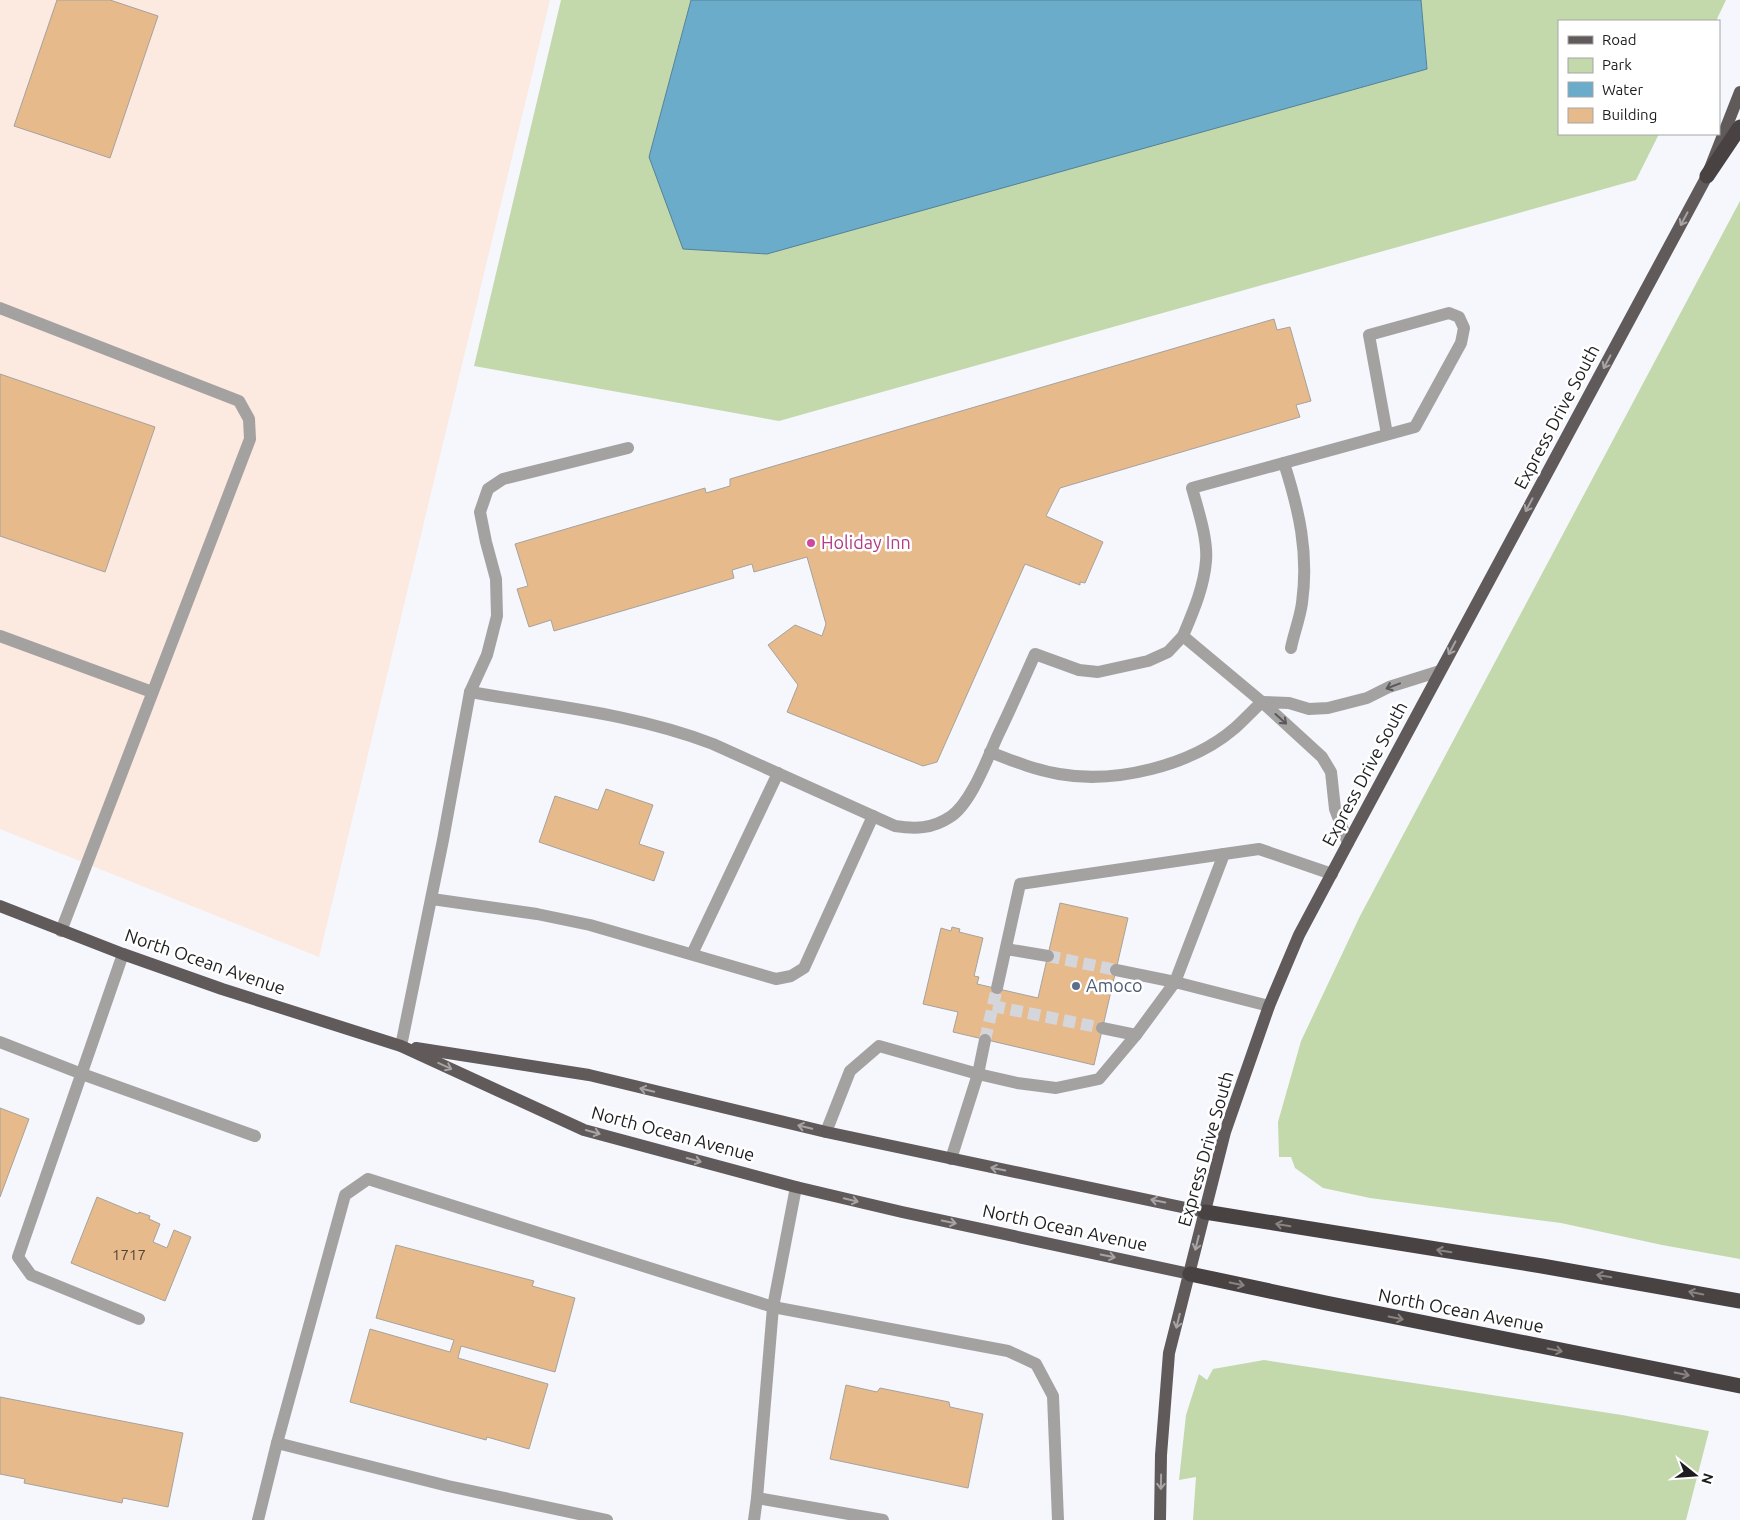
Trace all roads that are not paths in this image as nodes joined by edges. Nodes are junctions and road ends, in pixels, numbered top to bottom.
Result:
1 (1740, 92) edge
2 (1740, 127) edge
3 (1707, 176) junction
4 (0, 308) edge
5 (1387, 434) junction
6 (628, 448) dead end
7 (1284, 463) junction
8 (0, 636) edge
9 (1183, 636) junction
10 (1291, 648) dead end
11 (1440, 672) junction
12 (152, 692) junction
13 (470, 692) junction
14 (1262, 702) junction
15 (990, 752) junction
16 (778, 774) junction
17 (873, 816) junction
18 (1348, 843) junction
19 (1224, 854) junction
20 (1332, 874) junction
21 (432, 898) junction
22 (0, 906) edge
23 (61, 931) junction
24 (1006, 949) junction
25 (123, 954) junction
26 (692, 954) junction
27 (1048, 956) tunnel mouth
28 (1116, 970) tunnel mouth
29 (1175, 982) junction
30 (997, 988) tunnel mouth
31 (1269, 1006) junction
32 (1102, 1028) tunnel mouth
33 (1136, 1035) junction
34 (985, 1040) tunnel mouth
35 (0, 1042) edge
36 (401, 1046) junction
37 (82, 1074) junction
38 (978, 1074) junction
39 (826, 1132) junction
40 (255, 1136) dead end
41 (951, 1160) junction
42 (796, 1187) junction
43 (1205, 1212) junction
44 (1190, 1274) junction
45 (1740, 1301) edge
46 (773, 1306) junction
47 (139, 1319) dead end
48 (1740, 1386) edge
49 (277, 1444) junction
50 (757, 1498) junction
51 (258, 1520) edge
52 (608, 1520) edge
53 (754, 1520) edge
54 (883, 1520) edge
55 (1058, 1520) edge
56 (1160, 1520) edge

1 - 3 main road, Express Drive South
2 - 3 highway
3 -> 11 main road, Express Drive South
4 - 12 lane
5 - 5 lane
5 - 7 lane
6 - 13 lane
7 - 9 lane
7 - 10 lane
8 - 12 lane
9 - 14 lane
9 - 15 lane
11 -> 14 lane
11 - 18 main road, Express Drive South
12 - 23 lane
13 - 16 lane
13 - 21 lane
14 - 15 lane
14 -> 18 lane
15 - 17 lane
16 - 17 lane
16 - 26 lane
17 - 26 lane
18 - 20 main road, Express Drive South
19 - 20 lane
19 - 24 lane
19 - 29 lane
20 - 31 main road, Express Drive South
21 - 26 lane
21 - 36 lane
22 - 23 main road, North Ocean Avenue
23 - 25 main road, North Ocean Avenue
24 - 27 lane
24 - 30 lane
25 - 36 main road, North Ocean Avenue
25 - 37 lane
28 - 29 lane
29 - 31 lane
29 - 33 lane
31 - 43 main road, Express Drive South
32 - 33 lane
33 - 38 lane
34 - 38 lane
35 - 37 lane
39 -> 36 main road, North Ocean Avenue
36 -> 42 main road, North Ocean Avenue
37 - 40 lane
37 - 47 lane
38 - 39 lane
38 - 41 lane
39 - 41 main road, North Ocean Avenue
43 -> 41 main road, North Ocean Avenue
42 -> 44 main road, North Ocean Avenue
42 - 46 lane
43 -> 44 main road, Express Drive South
45 -> 43 highway, North Ocean Avenue
44 -> 48 highway, North Ocean Avenue
44 -> 56 main road, Express Drive South
46 - 49 lane
46 - 50 lane
46 - 55 lane
49 - 51 lane
49 - 52 lane
50 - 53 lane
50 - 54 lane

